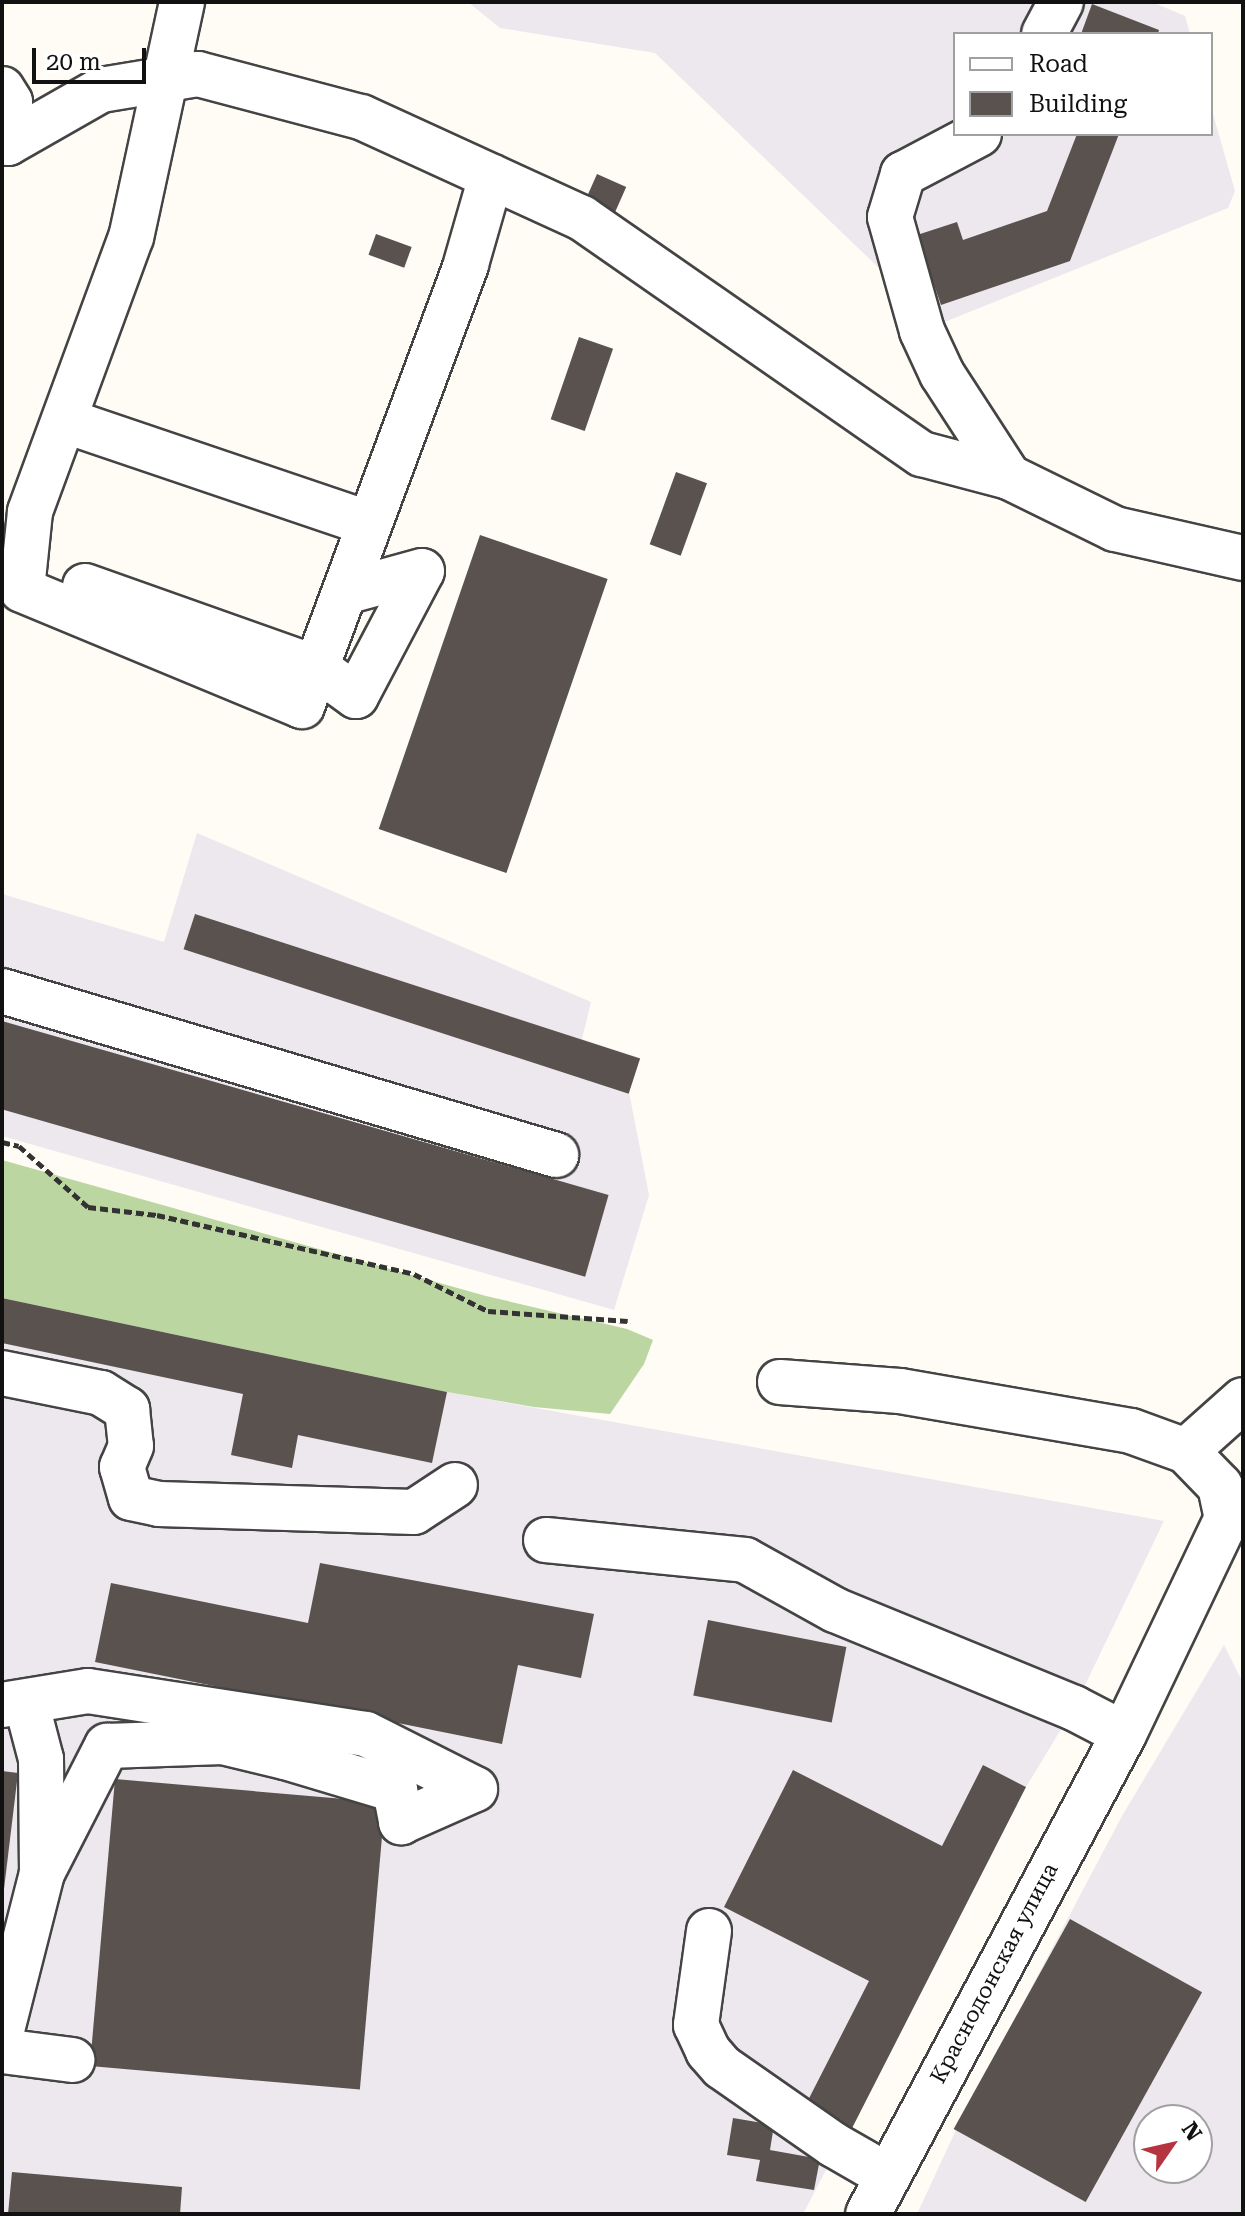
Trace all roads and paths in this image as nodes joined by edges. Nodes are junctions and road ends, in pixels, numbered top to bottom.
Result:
1 (182, 2) edge
2 (1061, 2) edge
3 (1045, 32) edge
4 (166, 80) junction
5 (2, 89) edge
6 (975, 136) edge
7 (491, 177) junction
8 (66, 421) junction
9 (1009, 477) junction
10 (368, 523) junction
11 (1243, 558) edge
12 (345, 592) junction
13 (317, 668) junction
14 (2, 991) edge
15 (2, 1142) edge
16 (556, 1155) dead end
17 (628, 1321) dead end
18 (2, 1373) edge
19 (780, 1382) dead end
20 (1243, 1400) edge
21 (1186, 1451) junction
22 (455, 1485) dead end
23 (546, 1540) dead end
24 (14, 1703) edge
25 (1124, 1734) junction
26 (42, 1873) junction
27 (709, 1931) dead end
28 (2, 2030) edge
29 (2, 2051) edge
30 (72, 2060) dead end
31 (878, 2195) edge

1 - 4 street
2 - 3 street
4 - 5 street
4 - 7 street
4 - 8 street
6 - 9 street
7 - 9 street
7 - 10 street
8 - 10 street
8 - 13 street
9 - 11 street
10 - 12 street
12 - 13 street
12 - 13 street
14 - 16 street
15 - 17 path
18 - 22 street
19 - 21 street
20 - 21 street
21 - 25 street, Краснодонская улица
23 - 25 street
24 - 26 street
24 - 26 street
25 - 31 street, Краснодонская улица
26 - 28 street
27 - 31 street
29 - 30 street

